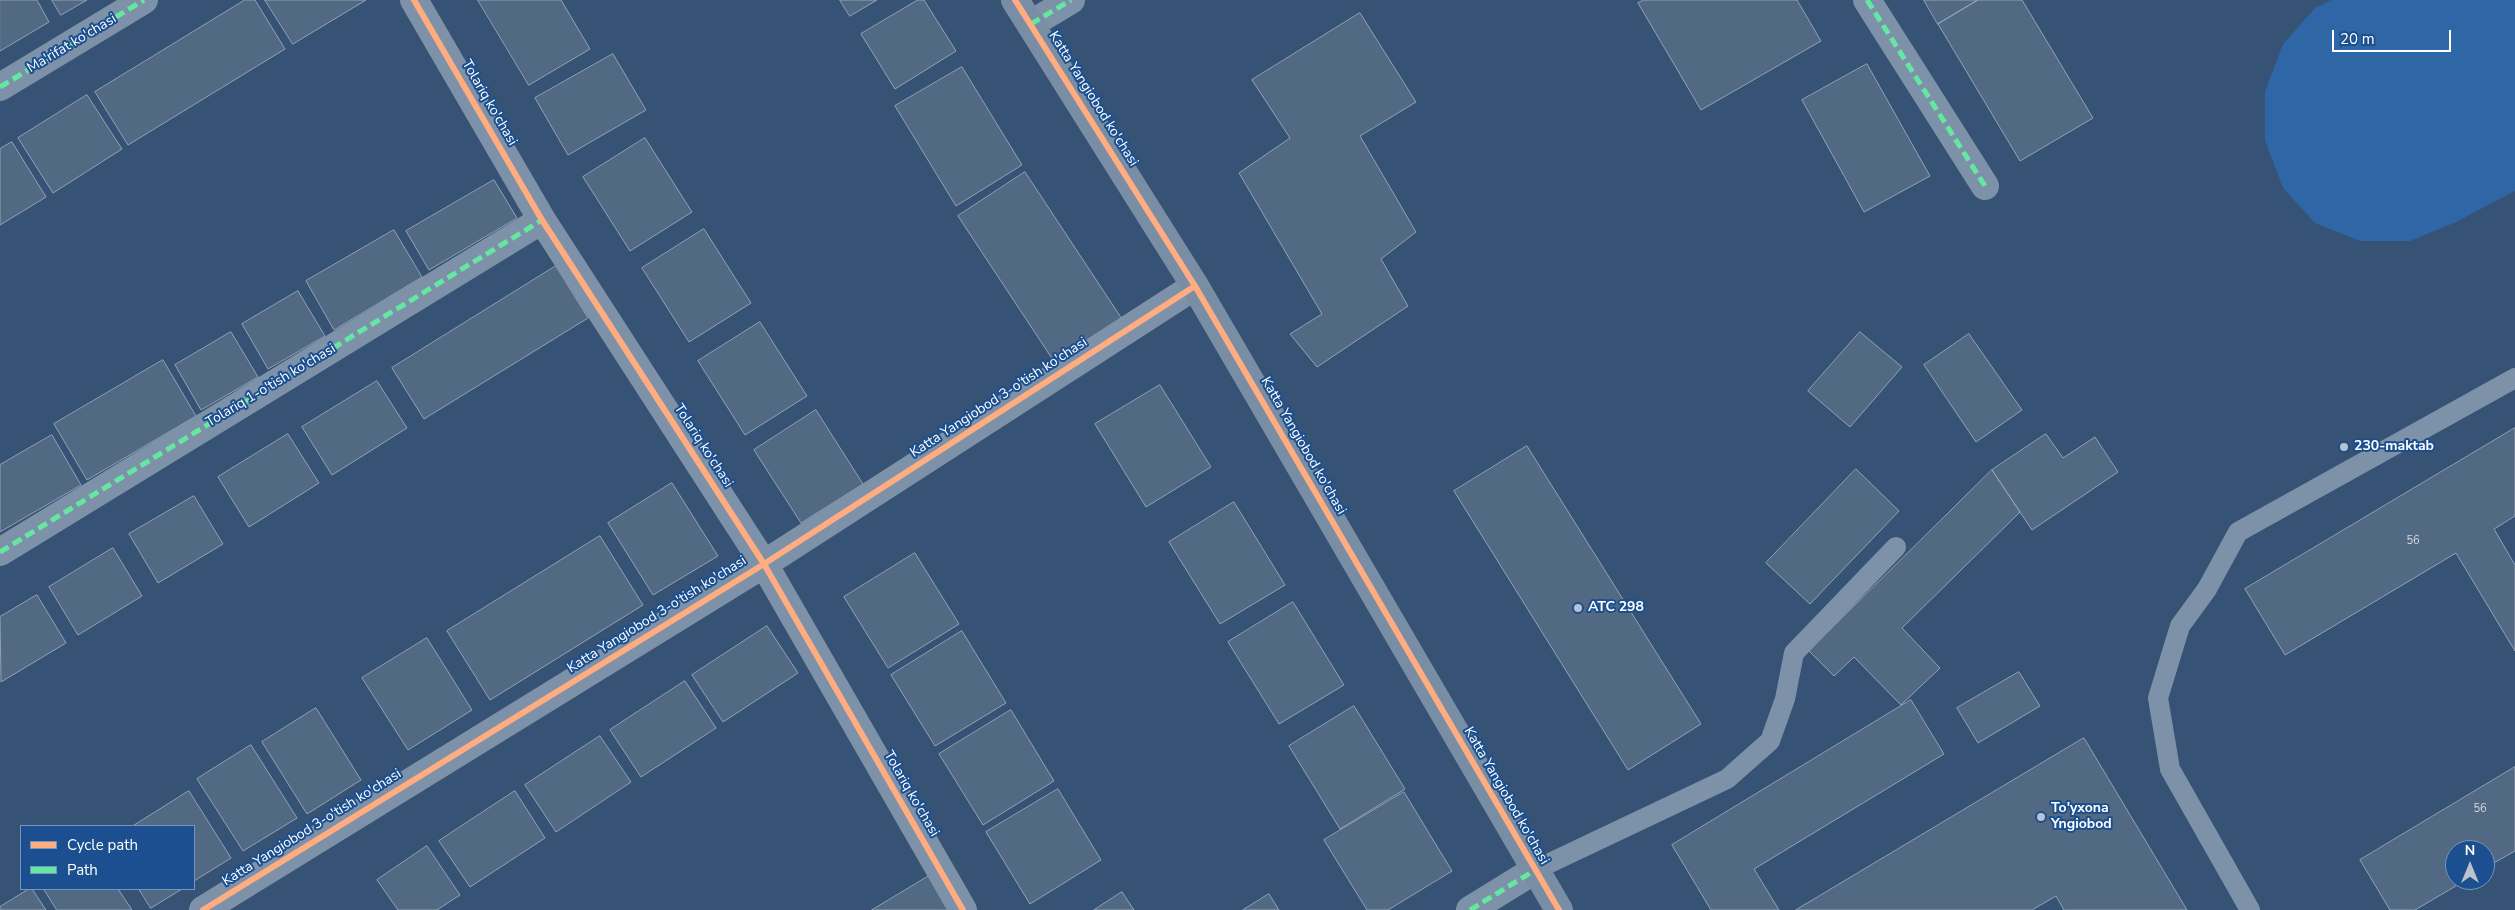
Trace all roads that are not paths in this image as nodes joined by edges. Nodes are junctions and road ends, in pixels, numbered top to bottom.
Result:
1 (144, 0) edge
2 (414, 0) edge
3 (1015, 0) edge
4 (1071, 0) edge
5 (1867, 0) edge
6 (1030, 24) junction
7 (0, 87) edge
8 (1985, 186) dead end
9 (542, 220) junction
10 (1196, 286) junction
11 (2515, 378) edge
12 (1896, 547) dead end
13 (0, 552) edge
14 (764, 564) junction
15 (1535, 870) junction
16 (203, 910) edge
17 (963, 910) edge
18 (1470, 910) edge
19 (1559, 910) edge
20 (2250, 910) edge

1 - 7 street, Ma'rifat ko'chasi
2 - 9 street, Tolariq ko'chasi
3 - 6 street, Katta Yangiobod ko'chasi
4 - 6 street
5 - 8 street
6 - 10 street, Katta Yangiobod ko'chasi
9 - 13 street, Tolariq 1-o'tish ko'chasi
9 - 14 street, Tolariq ko'chasi
10 - 14 street, Katta Yangiobod 3-o'tish ko'chasi
10 - 15 street, Katta Yangiobod ko'chasi
11 - 20 lane
12 - 15 lane
14 - 16 street, Katta Yangiobod 3-o'tish ko'chasi
14 - 17 street, Tolariq ko'chasi
15 - 18 street
15 - 19 street, Katta Yangiobod ko'chasi

